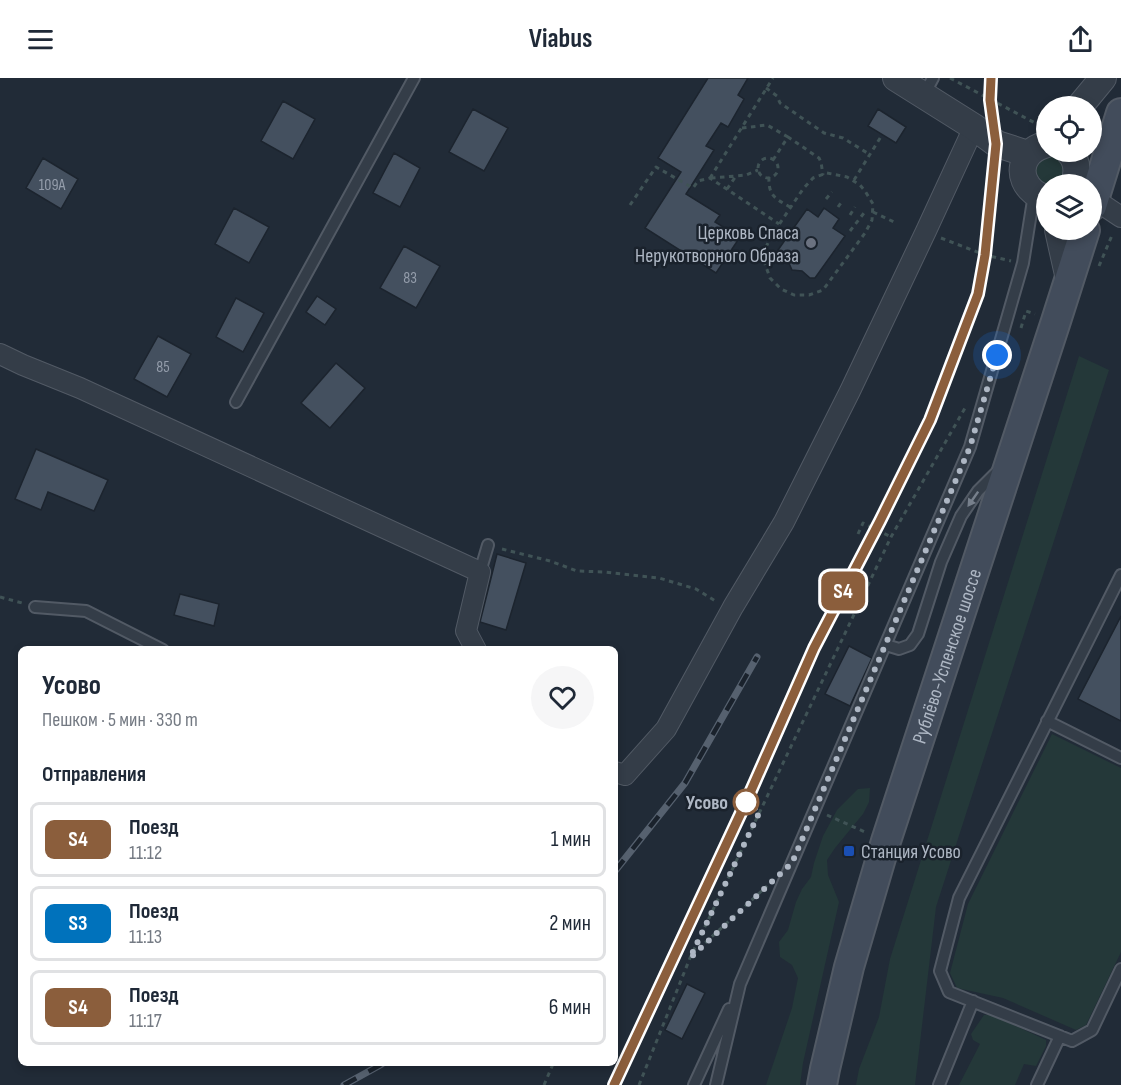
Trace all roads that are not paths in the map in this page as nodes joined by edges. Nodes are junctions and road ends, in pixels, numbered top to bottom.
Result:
1 (414, 78) edge
2 (897, 78) edge
3 (1103, 78) edge
4 (928, 87) edge
5 (1088, 96) edge
6 (1121, 113) edge
7 (974, 127) junction
8 (1036, 142) edge
9 (1036, 148) edge
10 (1097, 174) edge
11 (1036, 193) edge
12 (1102, 205) edge
13 (1121, 217) edge
14 (1036, 221) edge
15 (1060, 240) edge
16 (1081, 240) edge
17 (1069, 279) junction
18 (0, 354) edge
19 (236, 402) dead end
20 (1012, 456) junction
21 (488, 546) road end
22 (480, 572) junction
23 (1121, 575) edge
24 (35, 607) road end
25 (886, 645) junction
26 (155, 646) edge
27 (474, 646) edge
28 (1047, 721) junction
29 (1121, 758) edge
30 (618, 773) edge
31 (1121, 969) edge
32 (740, 984) junction
33 (973, 1001) junction
34 (1060, 1036) junction
35 (694, 1085) edge
36 (716, 1085) edge
37 (822, 1085) edge
38 (939, 1085) edge
39 (1037, 1085) edge

1 - 19 lane
2 - 4 street
3 - 5 street
4 - 7 street
6 - 10 main road
7 - 8 street
7 - 30 street
9 - 11 street
12 - 13 street
14 - 25 lane
15 - 17 street
16 - 17 main road, Рублёво-Успенское шоссе
17 - 20 main road, Рублёво-Успенское шоссе
18 - 22 street
20 -> 25 lane
20 - 37 main road, Рублёво-Успенское шоссе
21 - 22 lane
22 - 27 street
23 - 28 lane
24 - 26 lane
25 - 32 lane
28 - 29 lane
28 - 33 lane
31 - 34 lane
32 - 35 lane
32 - 36 lane
33 - 34 lane
33 - 38 lane
34 - 39 lane

